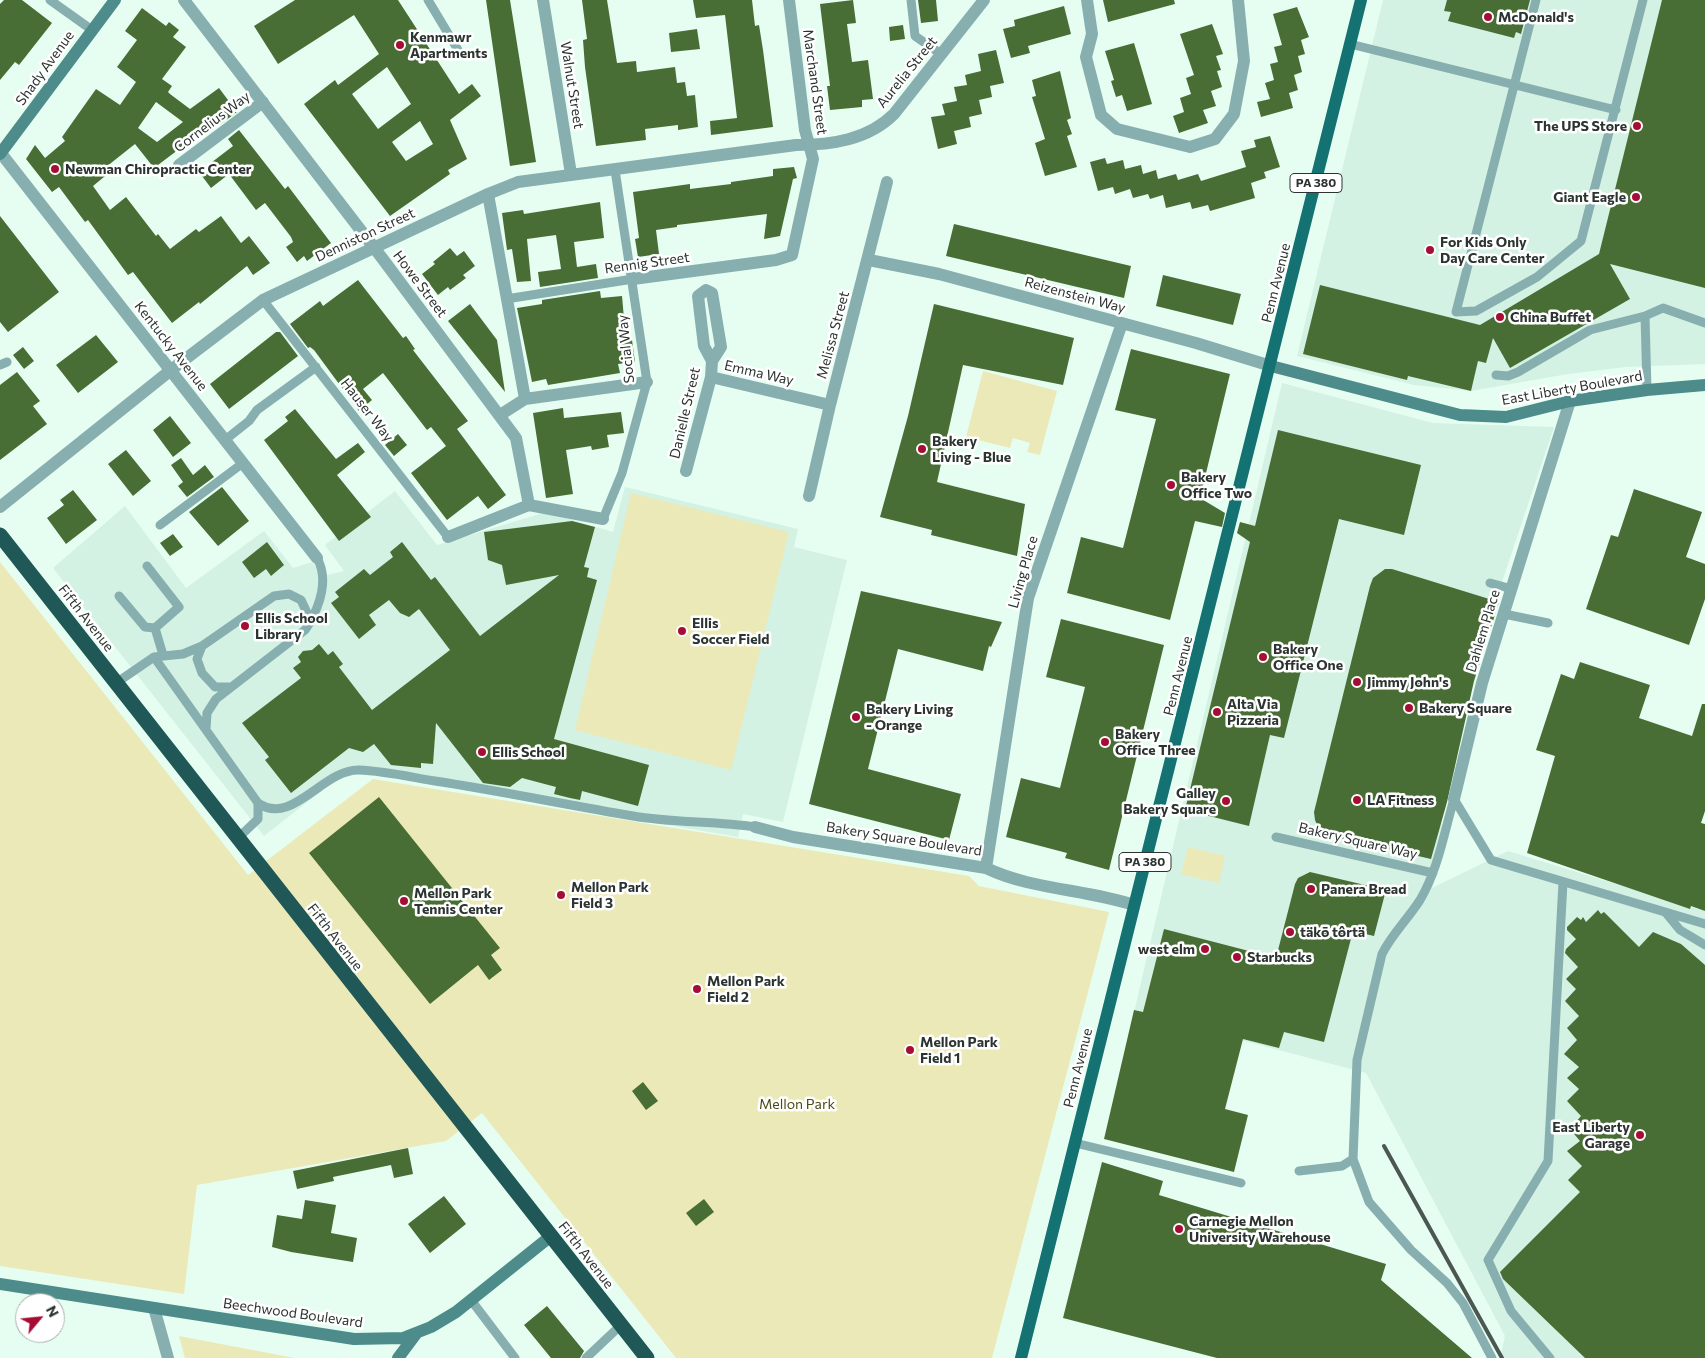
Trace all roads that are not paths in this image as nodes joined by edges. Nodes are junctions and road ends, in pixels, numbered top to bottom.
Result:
1 (50, 0) edge
2 (114, 0) edge
3 (184, 0) edge
4 (428, 0) edge
5 (543, 0) edge
6 (789, 0) edge
7 (911, 0) edge
8 (984, 0) edge
9 (1087, 0) edge
10 (1238, 0) edge
11 (1361, 0) edge
12 (1536, 0) edge
13 (1643, 0) edge
14 (92, 30) junction
15 (1350, 44) junction
16 (941, 54) junction
17 (461, 55) dead end
18 (1514, 84) junction
19 (263, 102) junction
20 (1616, 110) junction
21 (809, 145) junction
22 (0, 153) edge
23 (179, 165) dead end
24 (615, 170) junction
25 (571, 174) junction
26 (887, 182) dead end
27 (488, 194) junction
28 (374, 248) junction
29 (792, 255) joint
30 (869, 260) junction
31 (633, 280) junction
32 (506, 299) junction
33 (263, 300) junction
34 (1645, 316) junction
35 (1122, 323) junction
36 (1705, 323) edge
37 (712, 361) dead end
38 (1271, 366) junction
39 (316, 367) junction
40 (171, 370) junction
41 (1496, 375) dead end
42 (711, 377) junction
43 (647, 382) junction
44 (1705, 385) edge
45 (1647, 390) junction
46 (525, 399) junction
47 (1570, 401) junction
48 (830, 405) junction
49 (500, 415) junction
50 (225, 440) junction
51 (243, 463) junction
52 (686, 471) dead end
53 (809, 496) dead end
54 (530, 504) junction
55 (0, 507) edge
56 (603, 519) joint
57 (160, 525) dead end
58 (0, 534) edge
59 (448, 537) joint
60 (317, 558) joint
61 (147, 566) dead end
62 (1490, 583) dead end
63 (1512, 589) junction
64 (119, 596) dead end
65 (1504, 614) junction
66 (1548, 623) dead end
67 (309, 624) junction
68 (156, 628) junction
69 (202, 646) junction
70 (158, 656) junction
71 (116, 683) junction
72 (232, 687) junction
73 (206, 730) junction
74 (1454, 799) junction
75 (258, 803) junction
76 (755, 826) joint
77 (1276, 836) dead end
78 (238, 838) junction
79 (986, 868) junction
80 (1434, 873) junction
81 (1563, 882) junction
82 (1134, 906) junction
83 (1666, 912) junction
84 (1705, 924) edge
85 (1705, 945) edge
86 (1075, 1143) junction
87 (1353, 1160) junction
88 (1299, 1171) dead end
89 (1241, 1183) dead end
90 (551, 1236) junction
91 (0, 1284) edge
92 (472, 1300) junction
93 (154, 1308) junction
94 (621, 1325) junction
95 (416, 1334) junction
96 (168, 1358) edge
97 (398, 1358) edge
98 (515, 1358) edge
99 (586, 1358) edge
100 (647, 1358) edge
101 (1021, 1358) edge
102 (1492, 1358) edge
103 (1550, 1358) edge

1 - 14 lane
2 - 14 main road, Shady Avenue
3 - 19 street, Howe Street
4 - 17 lane
5 - 25 street, Walnut Street
6 - 21 street, Marchand Street
7 - 16 lane
8 - 16 street, Aurelia Street
9 - 10 street
11 - 15 main road, Penn Avenue / PA 380
12 - 18 lane
13 - 20 lane
14 - 22 main road, Shady Avenue
15 - 18 lane
15 - 38 main road, Penn Avenue / PA 380
16 - 21 street, Aurelia Street
18 - 20 lane
18 - 20 lane
19 - 23 street, Cornelius Way
19 - 28 street, Howe Street
21 - 24 street, Denniston Street
21 - 29 street, Marchand Street
22 - 40 street, Kentucky Avenue
24 - 25 street, Denniston Street
24 - 31 lane, Social Way
25 - 27 street, Denniston Street
26 - 30 street, Melissa Street
27 - 28 street, Denniston Street
27 - 32 street
28 - 33 street, Denniston Street
28 - 49 street, Howe Street
29 - 31 street, Rennig Street
30 - 35 street, Reizenstein Way
30 - 48 street, Melissa Street
31 - 32 lane, Rennig Street
31 - 43 lane, Social Way
32 - 46 street
33 - 39 lane, Hauser Way
33 - 40 street, Denniston Street
34 - 36 lane
34 - 41 lane
34 - 45 lane
35 - 38 street, Reizenstein Way
35 - 79 street, Living Place
37 - 42 street, Danielle Street
38 - 47 main road, East Liberty Boulevard
38 - 82 main road, Penn Avenue / PA 380
39 - 50 lane
39 - 59 lane, Hauser Way
40 - 50 street, Kentucky Avenue
40 - 55 street, Denniston Street
42 - 48 street, Emma Way
42 - 52 street, Danielle Street
43 - 46 street
43 - 56 lane, Social Way
44 - 45 main road, East Liberty Boulevard
45 - 47 main road, East Liberty Boulevard
46 - 49 street
47 - 63 street, Dahlem Place
48 - 53 street, Melissa Street
49 - 54 street, Howe Street
50 - 51 street, Kentucky Avenue
51 - 57 lane
51 - 60 street, Kentucky Avenue
54 - 56 street
54 - 59 street
58 - 71 highway, Fifth Avenue
60 - 67 lane
61 - 68 lane
62 - 63 lane
63 - 65 street, Dahlem Place
64 - 68 lane
65 - 66 lane
65 - 74 street, Dahlem Place
67 - 69 lane
67 - 72 lane
68 - 70 lane
69 - 70 lane
69 - 72 lane
70 - 71 lane
70 - 73 lane
71 - 78 highway, Fifth Avenue
72 - 73 lane
73 - 75 lane
74 - 80 lane, Dahlem Place
74 - 81 lane
75 - 76 lane
75 - 78 lane
76 - 79 street, Bakery Square Boulevard
77 - 80 lane, Bakery Square Way
78 - 90 highway, Fifth Avenue
79 - 82 street, Bakery Square Boulevard
80 - 87 lane, Dahlem Place
81 - 83 lane
81 - 103 lane
82 - 86 main road, Penn Avenue / PA 380
83 - 84 lane
83 - 85 lane
86 - 89 lane
86 - 101 main road, Penn Avenue / PA 380
87 - 88 lane
87 - 102 lane
90 - 92 main road, Beechwood Boulevard
90 - 94 highway, Fifth Avenue
91 - 93 main road, Beechwood Boulevard
92 - 95 main road, Beechwood Boulevard
92 - 98 lane
93 - 95 main road, Beechwood Boulevard
93 - 96 street
94 - 99 lane
94 - 100 highway, Fifth Avenue
95 - 97 main road

